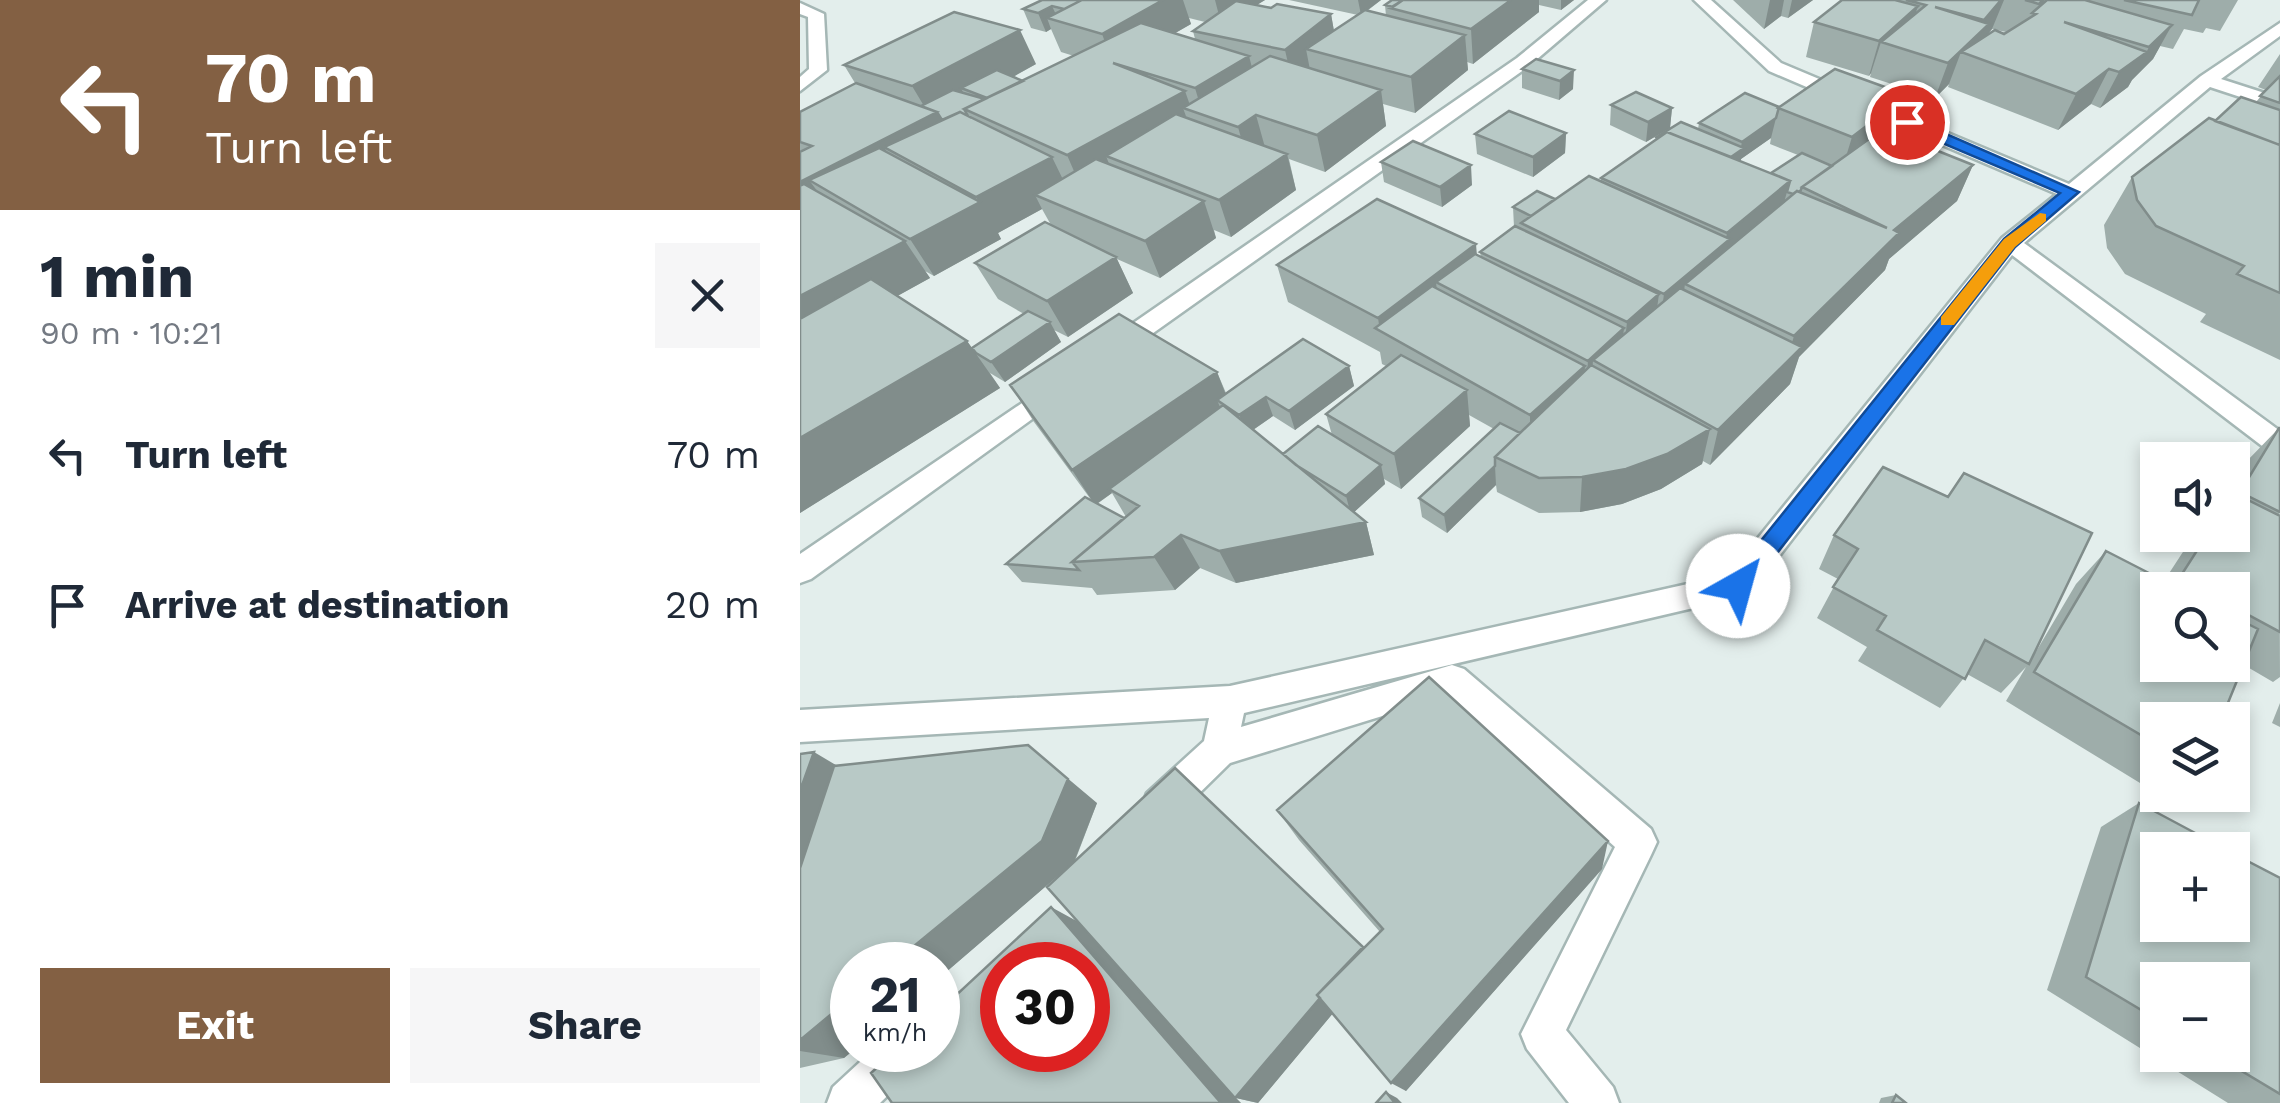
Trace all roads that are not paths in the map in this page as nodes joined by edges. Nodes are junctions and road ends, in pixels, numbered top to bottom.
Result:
1 (1598, 0) edge
2 (1702, 0) edge
3 (800, 8) edge
4 (2280, 28) edge
5 (2207, 80) junction
6 (800, 86) edge
7 (2280, 104) edge
8 (2071, 192) junction
9 (2010, 243) junction
10 (2280, 446) edge
11 (800, 570) edge
12 (1230, 700) junction
13 (800, 726) edge
14 (1219, 750) junction
15 (1134, 830) edge
16 (881, 1072) edge
17 (849, 1103) edge
18 (1597, 1103) edge

1 - 11 street
2 - 8 street
3 - 6 street
4 - 5 street
5 - 7 street
5 - 8 street
8 - 9 street
9 - 10 street
9 - 12 street
12 - 13 street
12 - 14 street
14 - 15 street
14 - 18 street
16 - 17 street

